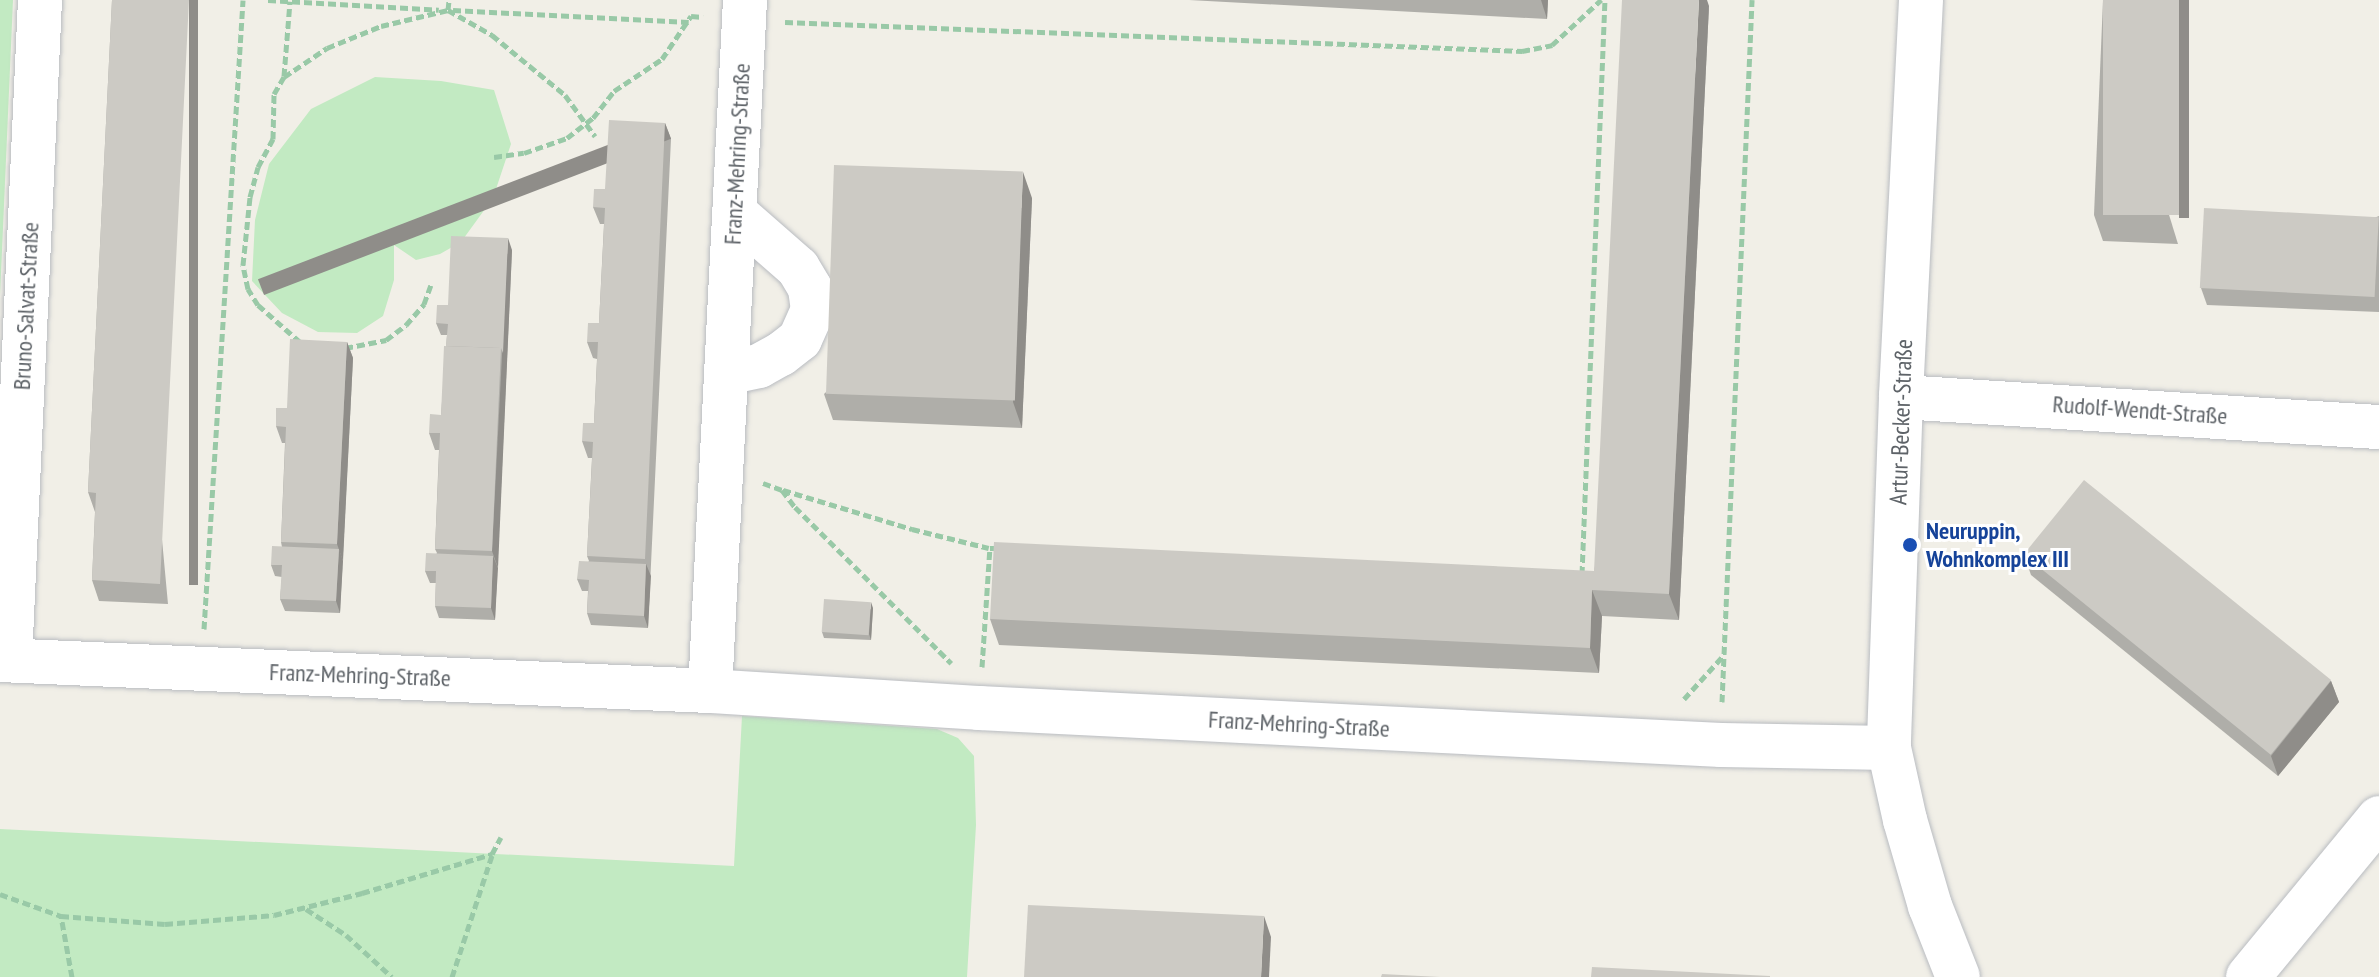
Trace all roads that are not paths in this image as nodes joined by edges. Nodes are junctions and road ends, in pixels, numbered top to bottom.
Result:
1 (40, 0) edge
2 (1921, 0) edge
3 (746, 10) edge
4 (734, 212) junction
5 (726, 373) junction
6 (1901, 397) junction
7 (2379, 427) edge
8 (5, 660) edge
9 (710, 691) junction
10 (1889, 748) junction
11 (2379, 818) edge
12 (1958, 977) edge
13 (2248, 977) edge

1 - 8 street, Bruno-Salvat-Straße
2 - 6 street, Artur-Becker-Straße
3 - 4 street, Franz-Mehring-Straße
4 - 5 street, Franz-Mehring-Straße
4 - 5 street
5 - 9 street, Franz-Mehring-Straße
6 - 7 street, Rudolf-Wendt-Straße
6 - 10 street, Artur-Becker-Straße
8 - 9 street, Franz-Mehring-Straße
9 - 10 street, Franz-Mehring-Straße
10 - 12 street, Artur-Becker-Straße
11 - 13 street

